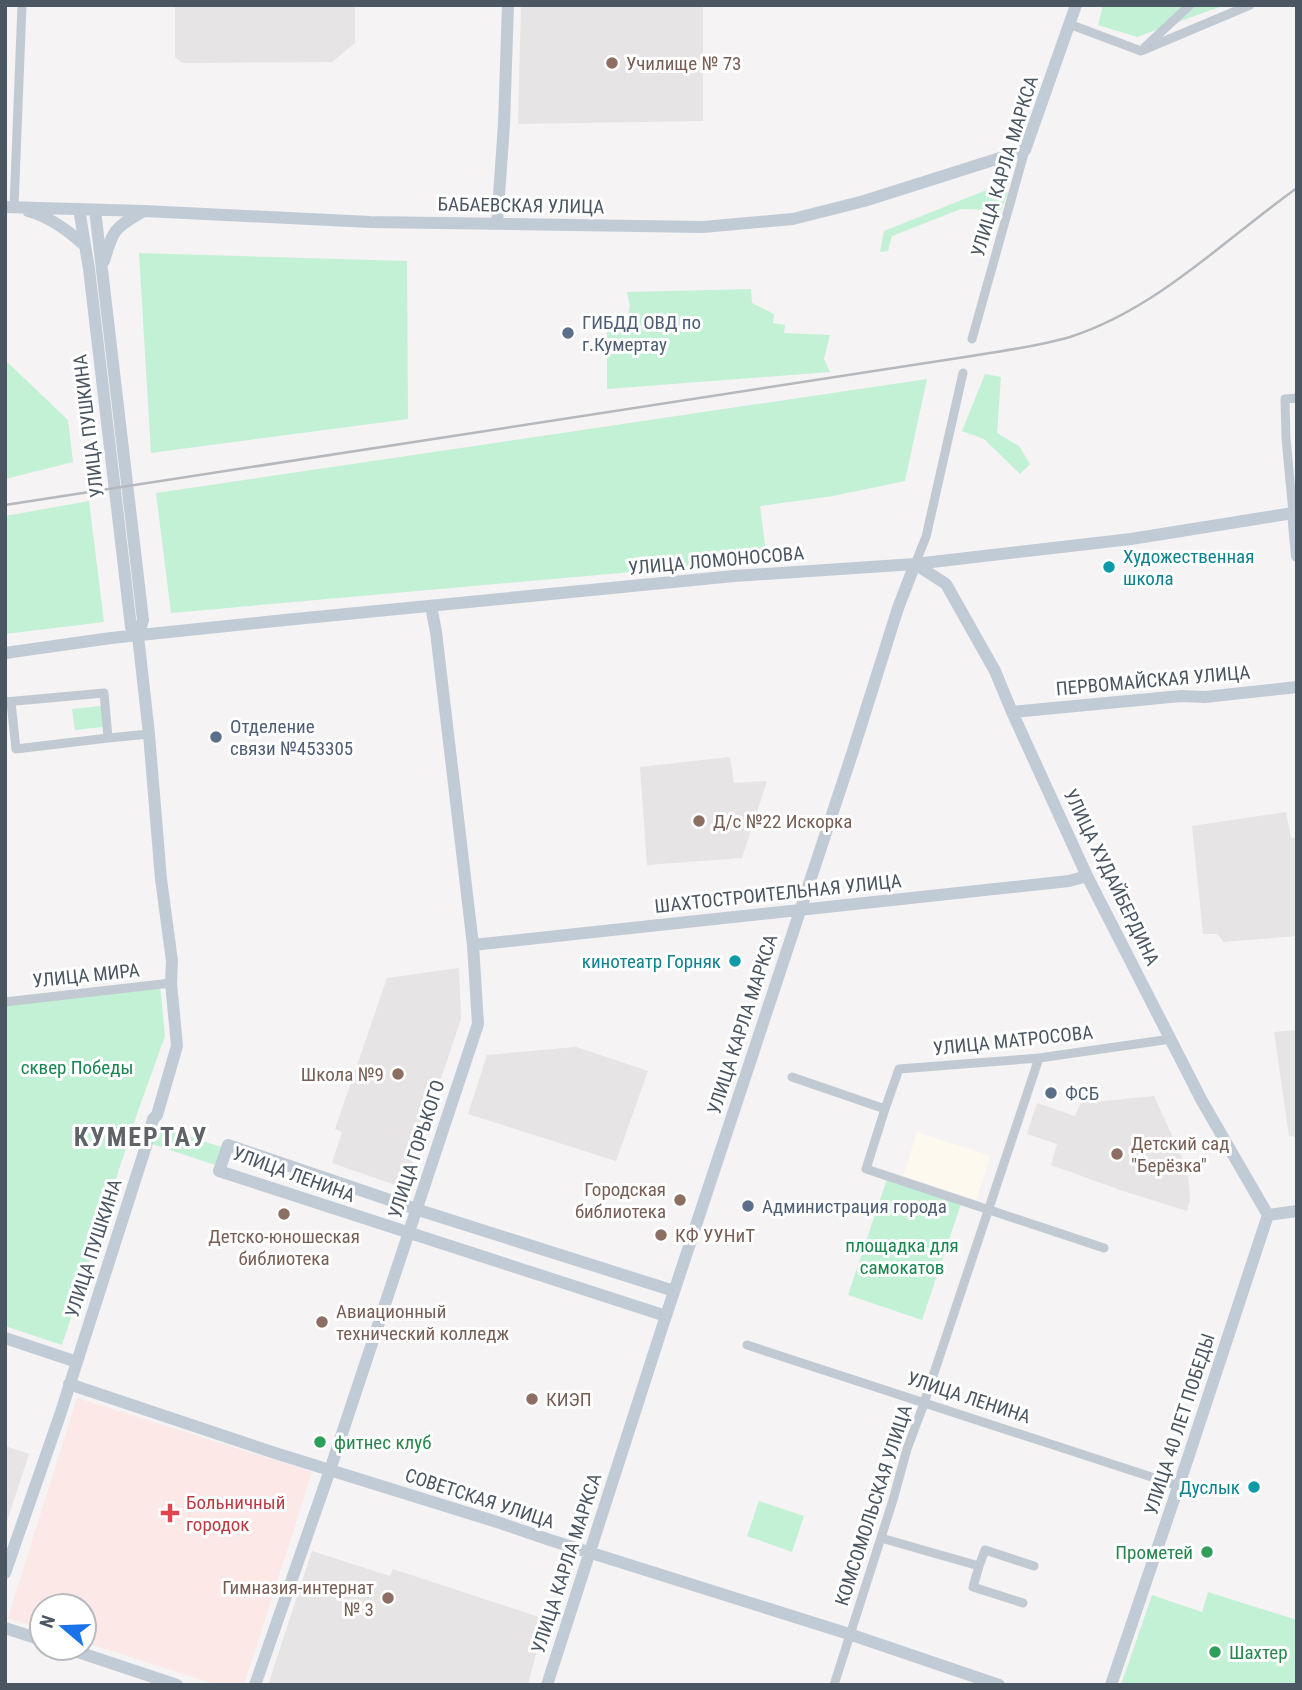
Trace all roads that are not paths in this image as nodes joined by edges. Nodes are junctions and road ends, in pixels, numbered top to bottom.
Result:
1 (22, 5) edge
2 (508, 5) edge
3 (1076, 5) edge
4 (1190, 5) edge
5 (1250, 5) edge
6 (1069, 24) junction
7 (1141, 51) junction
8 (1026, 150) junction
9 (10, 207) edge
10 (79, 209) junction
11 (95, 209) junction
12 (144, 211) junction
13 (497, 224) junction
14 (85, 246) junction
15 (102, 268) junction
16 (972, 339) dead end
17 (963, 373) dead end
18 (1297, 398) edge
19 (1295, 513) edge
20 (1297, 556) edge
21 (915, 564) junction
22 (431, 607) junction
23 (138, 636) junction
24 (5, 653) edge
25 (1297, 687) edge
26 (8, 702) edge
27 (1012, 712) junction
28 (149, 734) junction
29 (108, 738) junction
30 (1087, 876) junction
31 (800, 910) junction
32 (473, 945) junction
33 (171, 983) junction
34 (5, 1002) edge
35 (1171, 1039) junction
36 (1039, 1058) junction
37 (792, 1077) dead end
38 (886, 1109) junction
39 (416, 1209) junction
40 (988, 1210) junction
41 (1297, 1211) edge
42 (1268, 1215) junction
43 (408, 1233) junction
44 (1104, 1248) dead end
45 (674, 1292) junction
46 (666, 1317) junction
47 (5, 1338) edge
48 (747, 1345) dead end
49 (77, 1362) junction
50 (69, 1384) junction
51 (924, 1402) junction
52 (330, 1470) junction
53 (1179, 1486) junction
54 (881, 1538) junction
55 (590, 1553) junction
56 (979, 1566) junction
57 (1034, 1566) dead end
58 (5, 1573) edge
59 (1023, 1603) dead end
60 (5, 1628) edge
61 (849, 1634) junction
62 (28, 1635) edge
63 (98, 1659) edge
64 (177, 1685) edge
65 (255, 1685) edge
66 (547, 1685) edge
67 (834, 1685) edge
68 (999, 1685) edge
69 (1111, 1685) edge

1 - 9 street
2 - 13 main road
3 - 6 main road, УЛИЦА КАРЛА МАРКСА
4 - 7 street
5 - 7 street
6 - 7 street
6 - 8 main road, УЛИЦА КАРЛА МАРКСА
8 - 13 main road, БАБАЕВСКАЯ УЛИЦА
8 - 16 street, УЛИЦА КАРЛА МАРКСА
9 - 10 main road, БАБАЕВСКАЯ УЛИЦА
9 - 14 main road
10 - 11 main road, БАБАЕВСКАЯ УЛИЦА
10 - 14 main road, УЛИЦА ПУШКИНА
11 - 12 main road, БАБАЕВСКАЯ УЛИЦА
11 - 15 main road, УЛИЦА ПУШКИНА
12 - 13 main road, БАБАЕВСКАЯ УЛИЦА
12 - 15 main road
14 - 23 main road, УЛИЦА ПУШКИНА
15 - 23 main road, УЛИЦА ПУШКИНА
17 - 21 street, УЛИЦА КАРЛА МАРКСА
18 - 19 street
19 - 20 main road
19 - 21 main road, УЛИЦА ЛОМОНОСОВА
21 - 22 main road, УЛИЦА ЛОМОНОСОВА
21 - 27 main road, УЛИЦА ХУДАЙБЕРДИНА
21 - 31 main road, УЛИЦА КАРЛА МАРКСА
22 - 23 main road, УЛИЦА ЛОМОНОСОВА
22 - 32 main road, УЛИЦА ГОРЬКОГО
23 - 24 main road, УЛИЦА ЛОМОНОСОВА
23 - 28 main road, УЛИЦА ПУШКИНА
25 - 27 main road, ПЕРВОМАЙСКАЯ УЛИЦА
26 - 29 street
26 - 29 street
27 - 30 main road, УЛИЦА ХУДАЙБЕРДИНА
28 - 29 street
28 - 33 main road, УЛИЦА ПУШКИНА
30 - 31 main road, ШАХТОСТРОИТЕЛЬНАЯ УЛИЦА
30 - 35 main road, УЛИЦА ХУДАЙБЕРДИНА
31 - 32 main road, ШАХТОСТРОИТЕЛЬНАЯ УЛИЦА
31 - 45 main road, УЛИЦА КАРЛА МАРКСА
32 - 39 main road, УЛИЦА ГОРЬКОГО
33 - 34 street, УЛИЦА МИРА
33 - 49 main road, УЛИЦА ПУШКИНА
35 - 36 street, УЛИЦА МАТРОСОВА
35 - 42 main road, УЛИЦА ХУДАЙБЕРДИНА
36 - 38 street, УЛИЦА МАТРОСОВА
36 - 40 street, КОМСОМОЛЬСКАЯ УЛИЦА
37 - 38 street
38 - 40 street, УЛИЦА МАТРОСОВА
39 - 43 main road, УЛИЦА ГОРЬКОГО
39 - 43 main road, УЛИЦА ЛЕНИНА
39 - 45 main road, УЛИЦА ЛЕНИНА
40 - 44 street
40 - 51 street, КОМСОМОЛЬСКАЯ УЛИЦА
41 - 42 main road
42 - 53 main road, УЛИЦА 40 ЛЕТ ПОБЕДЫ
43 - 46 main road, УЛИЦА ЛЕНИНА
43 - 52 main road, УЛИЦА ГОРЬКОГО
45 - 46 main road, УЛИЦА КАРЛА МАРКСА
46 - 55 main road, УЛИЦА КАРЛА МАРКСА
47 - 49 main road
48 - 51 street, УЛИЦА ЛЕНИНА
49 - 50 main road, УЛИЦА ПУШКИНА
50 - 52 main road, СОВЕТСКАЯ УЛИЦА
50 - 58 main road, УЛИЦА ПУШКИНА
51 - 53 street, УЛИЦА ЛЕНИНА
51 - 54 street, КОМСОМОЛЬСКАЯ УЛИЦА
52 - 55 main road, СОВЕТСКАЯ УЛИЦА
52 - 65 main road, УЛИЦА ГОРЬКОГО
53 - 69 main road, УЛИЦА 40 ЛЕТ ПОБЕДЫ
54 - 56 street
54 - 61 street, КОМСОМОЛЬСКАЯ УЛИЦА
55 - 61 main road, СОВЕТСКАЯ УЛИЦА
55 - 66 main road, УЛИЦА КАРЛА МАРКСА
56 - 57 street
56 - 59 street
60 - 62 main road
61 - 67 street, КОМСОМОЛЬСКАЯ УЛИЦА
61 - 68 main road, СОВЕТСКАЯ УЛИЦА
63 - 64 main road

